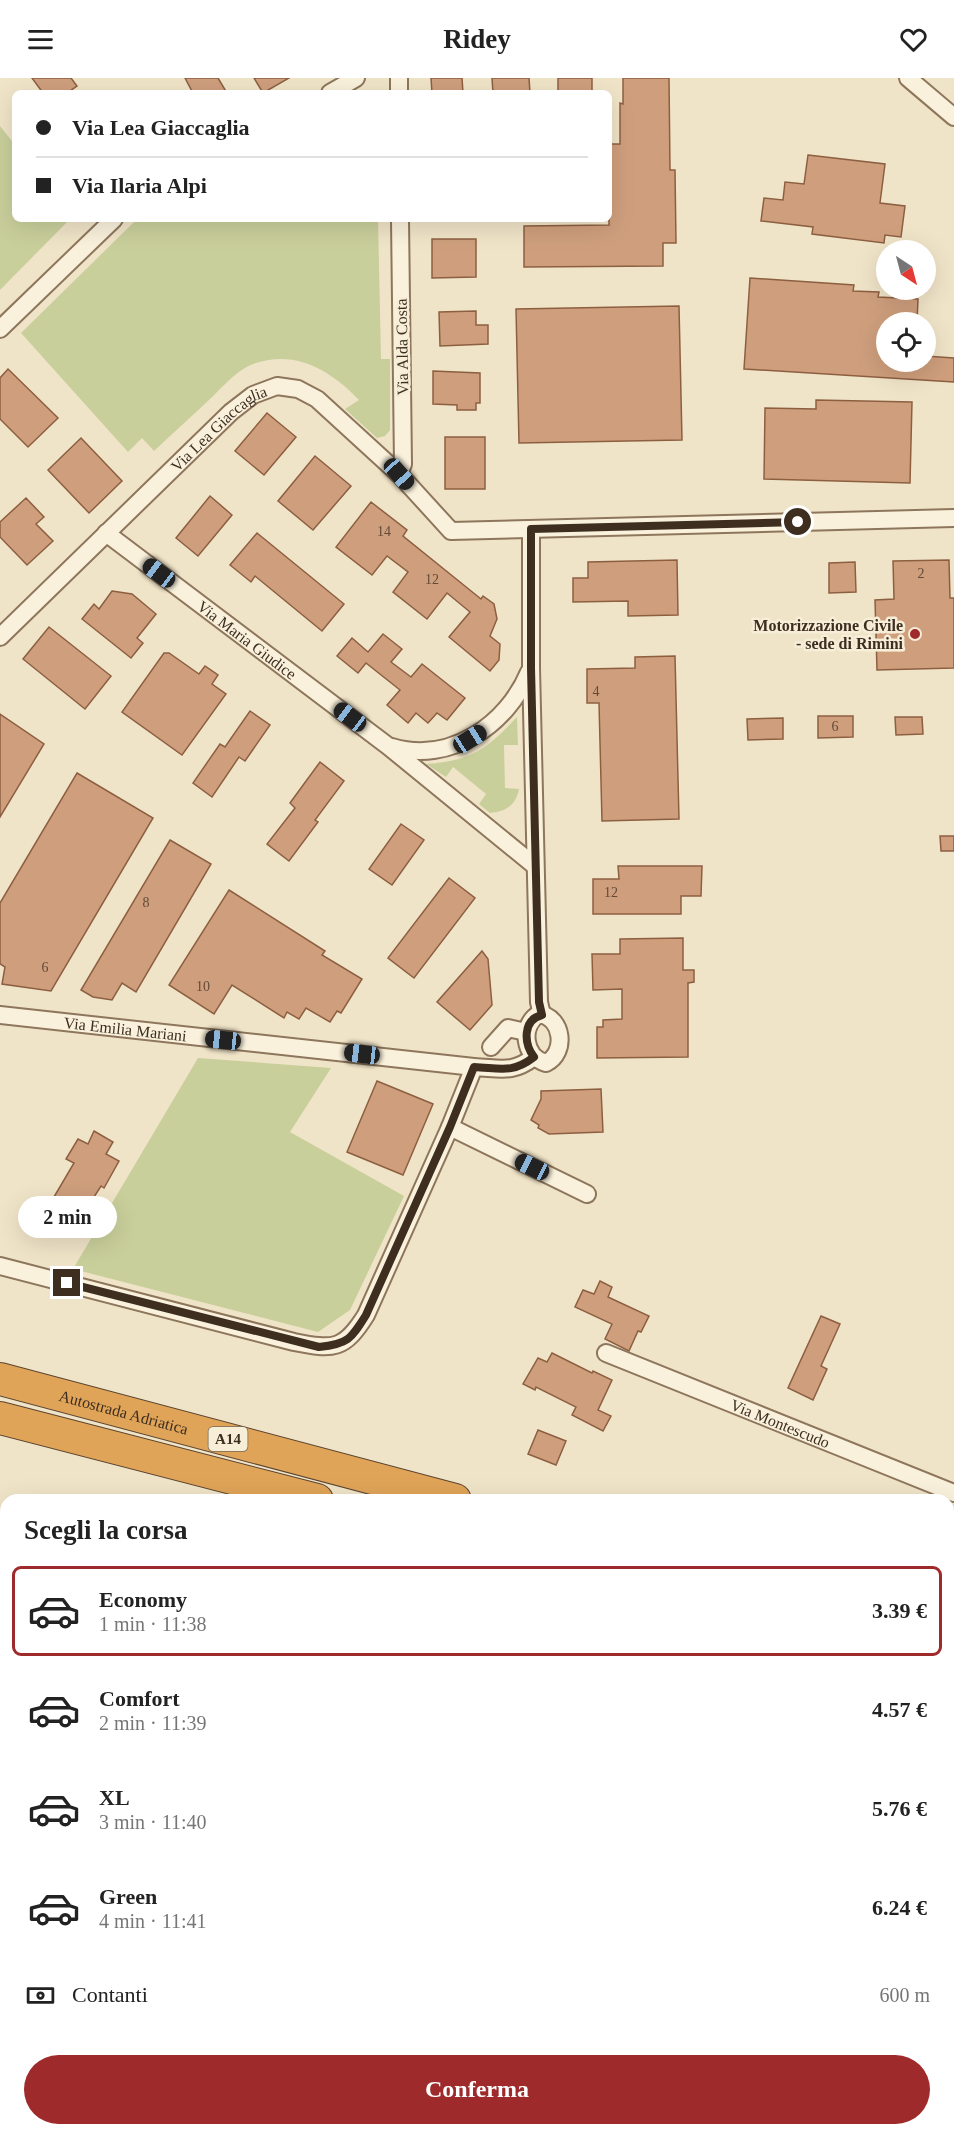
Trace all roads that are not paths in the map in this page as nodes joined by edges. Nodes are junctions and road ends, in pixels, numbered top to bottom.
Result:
1 (356, 78) edge
2 (908, 78) edge
3 (335, 90) edge
4 (954, 117) edge
5 (111, 222) edge
6 (400, 222) edge
7 (0, 328) edge
8 (399, 474) junction
9 (954, 518) edge
10 (531, 529) junction
11 (106, 533) junction
12 (0, 637) edge
13 (531, 668) junction
14 (388, 746) junction
15 (535, 866) junction
16 (0, 1015) edge
17 (542, 1015) junction
18 (526, 1032) junction
19 (490, 1047) dead end
20 (534, 1057) junction
21 (474, 1067) junction
22 (450, 1127) junction
23 (587, 1194) dead end
24 (0, 1266) edge
25 (606, 1353) dead end
26 (0, 1379) edge
27 (0, 1418) edge
28 (954, 1493) edge
29 (294, 1494) edge
30 (432, 1494) edge

1 - 3 street
2 - 4 street
5 - 7 street
6 - 8 street, Via Alda Costa
8 - 10 street, Via Lea Giaccaglia
8 - 11 street, Via Lea Giaccaglia
9 - 10 street, Via Lea Giaccaglia
10 - 13 street
11 - 12 street, Via Lea Giaccaglia
11 - 14 street, Via Maria Giudice
13 - 14 street, Via Maria Giudice
13 - 15 street
14 - 15 street, Via Maria Giudice
15 - 17 street
16 - 21 street, Via Emilia Mariani
17 - 18 street
17 - 20 street
18 - 19 street
18 - 20 street
20 - 21 street, Via Emilia Mariani
21 - 22 street
22 - 23 street
22 - 24 street
25 - 28 street, Via Montescudo
26 - 30 highway, Autostrada Adriatica / A14
27 - 29 highway, A14

